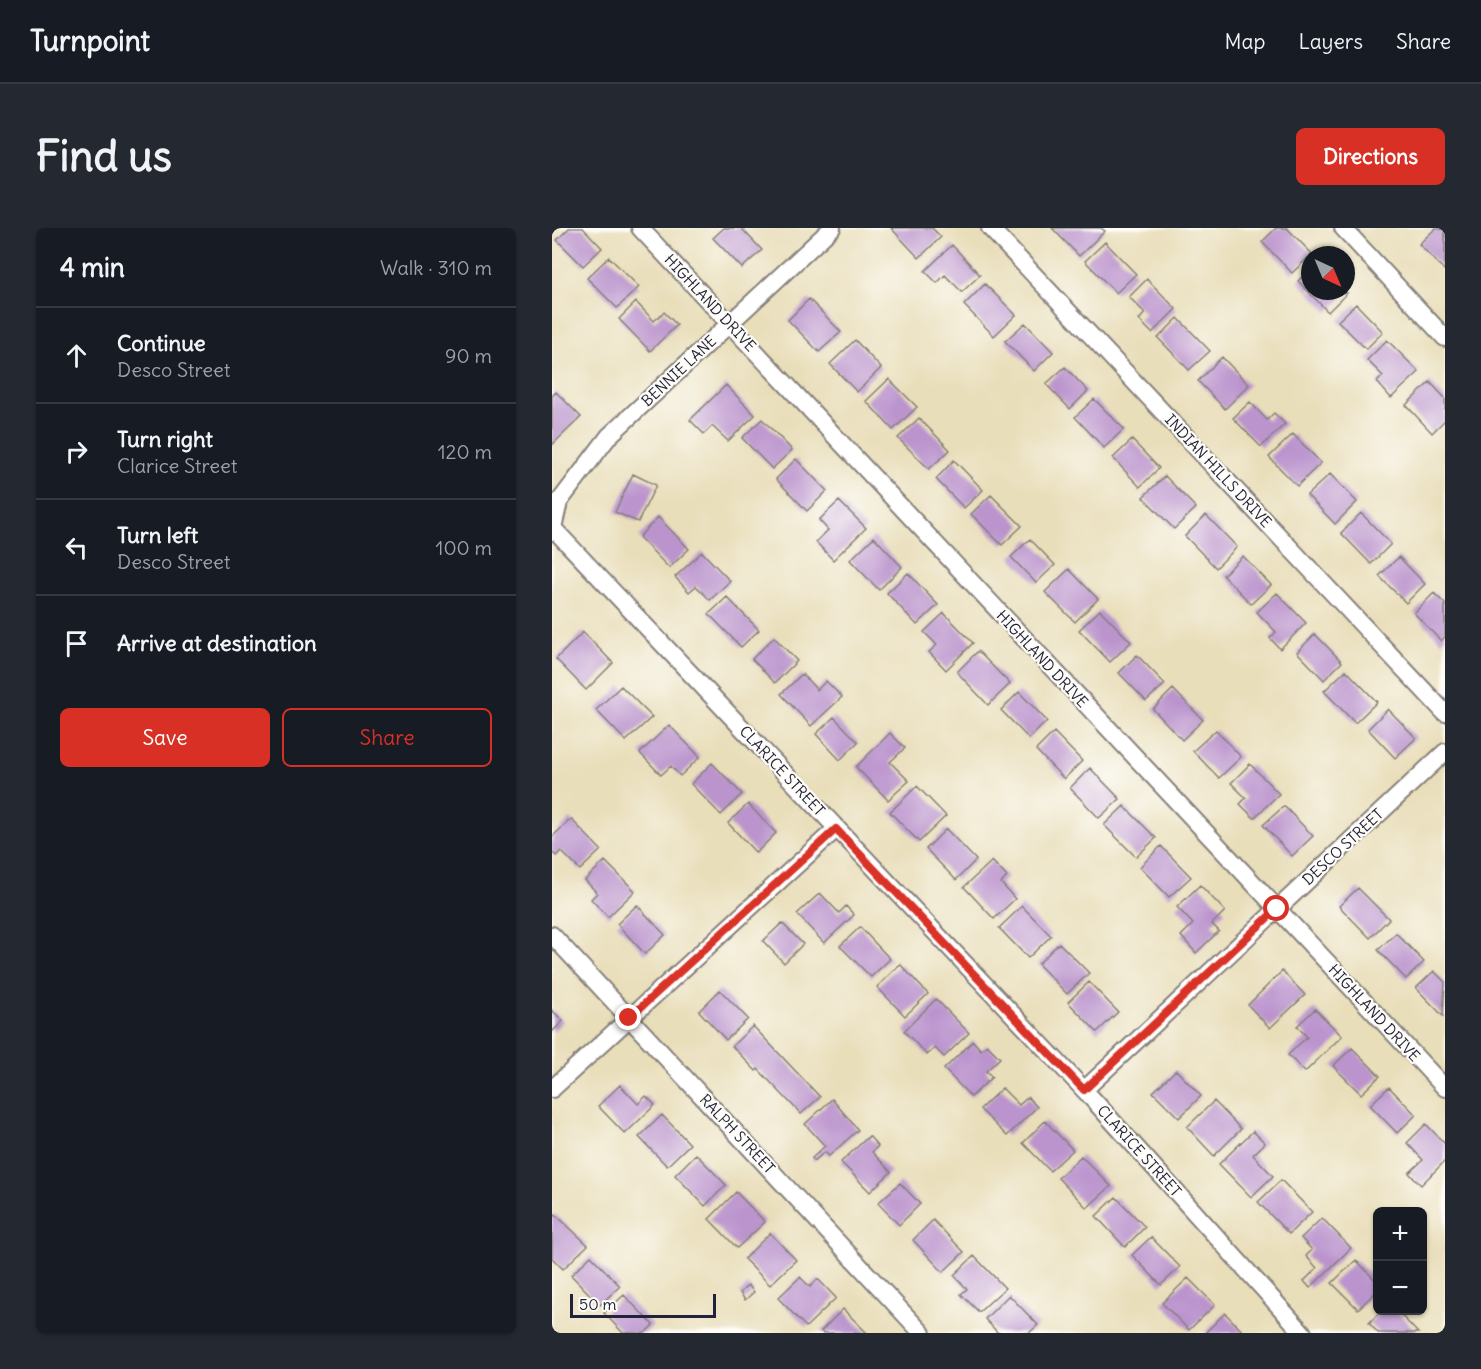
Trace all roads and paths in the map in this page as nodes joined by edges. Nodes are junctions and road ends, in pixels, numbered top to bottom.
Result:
1 (640, 228) edge
2 (832, 228) edge
3 (990, 228) edge
4 (1343, 228) edge
5 (730, 324) junction
6 (1445, 338) edge
7 (552, 529) edge
8 (1445, 713) edge
9 (1445, 752) edge
10 (836, 829) junction
11 (1277, 909) junction
12 (552, 935) edge
13 (629, 1018) junction
14 (1445, 1088) edge
15 (552, 1089) edge
16 (1084, 1090) junction
17 (922, 1333) edge
18 (1303, 1333) edge

1 - 5 street, HIGHLAND DRIVE
2 - 5 street, BENNIE LANE
3 - 8 street, INDIAN HILLS DRIVE
4 - 6 street
5 - 7 street, BENNIE LANE
5 - 11 street, HIGHLAND DRIVE
7 - 10 street, CLARICE STREET
9 - 11 street, DESCO STREET
10 - 13 street
10 - 16 street, CLARICE STREET
11 - 14 street, HIGHLAND DRIVE
11 - 16 street, DESCO STREET
12 - 13 street, RALPH STREET
13 - 15 street
13 - 17 street, RALPH STREET
16 - 18 street, CLARICE STREET

